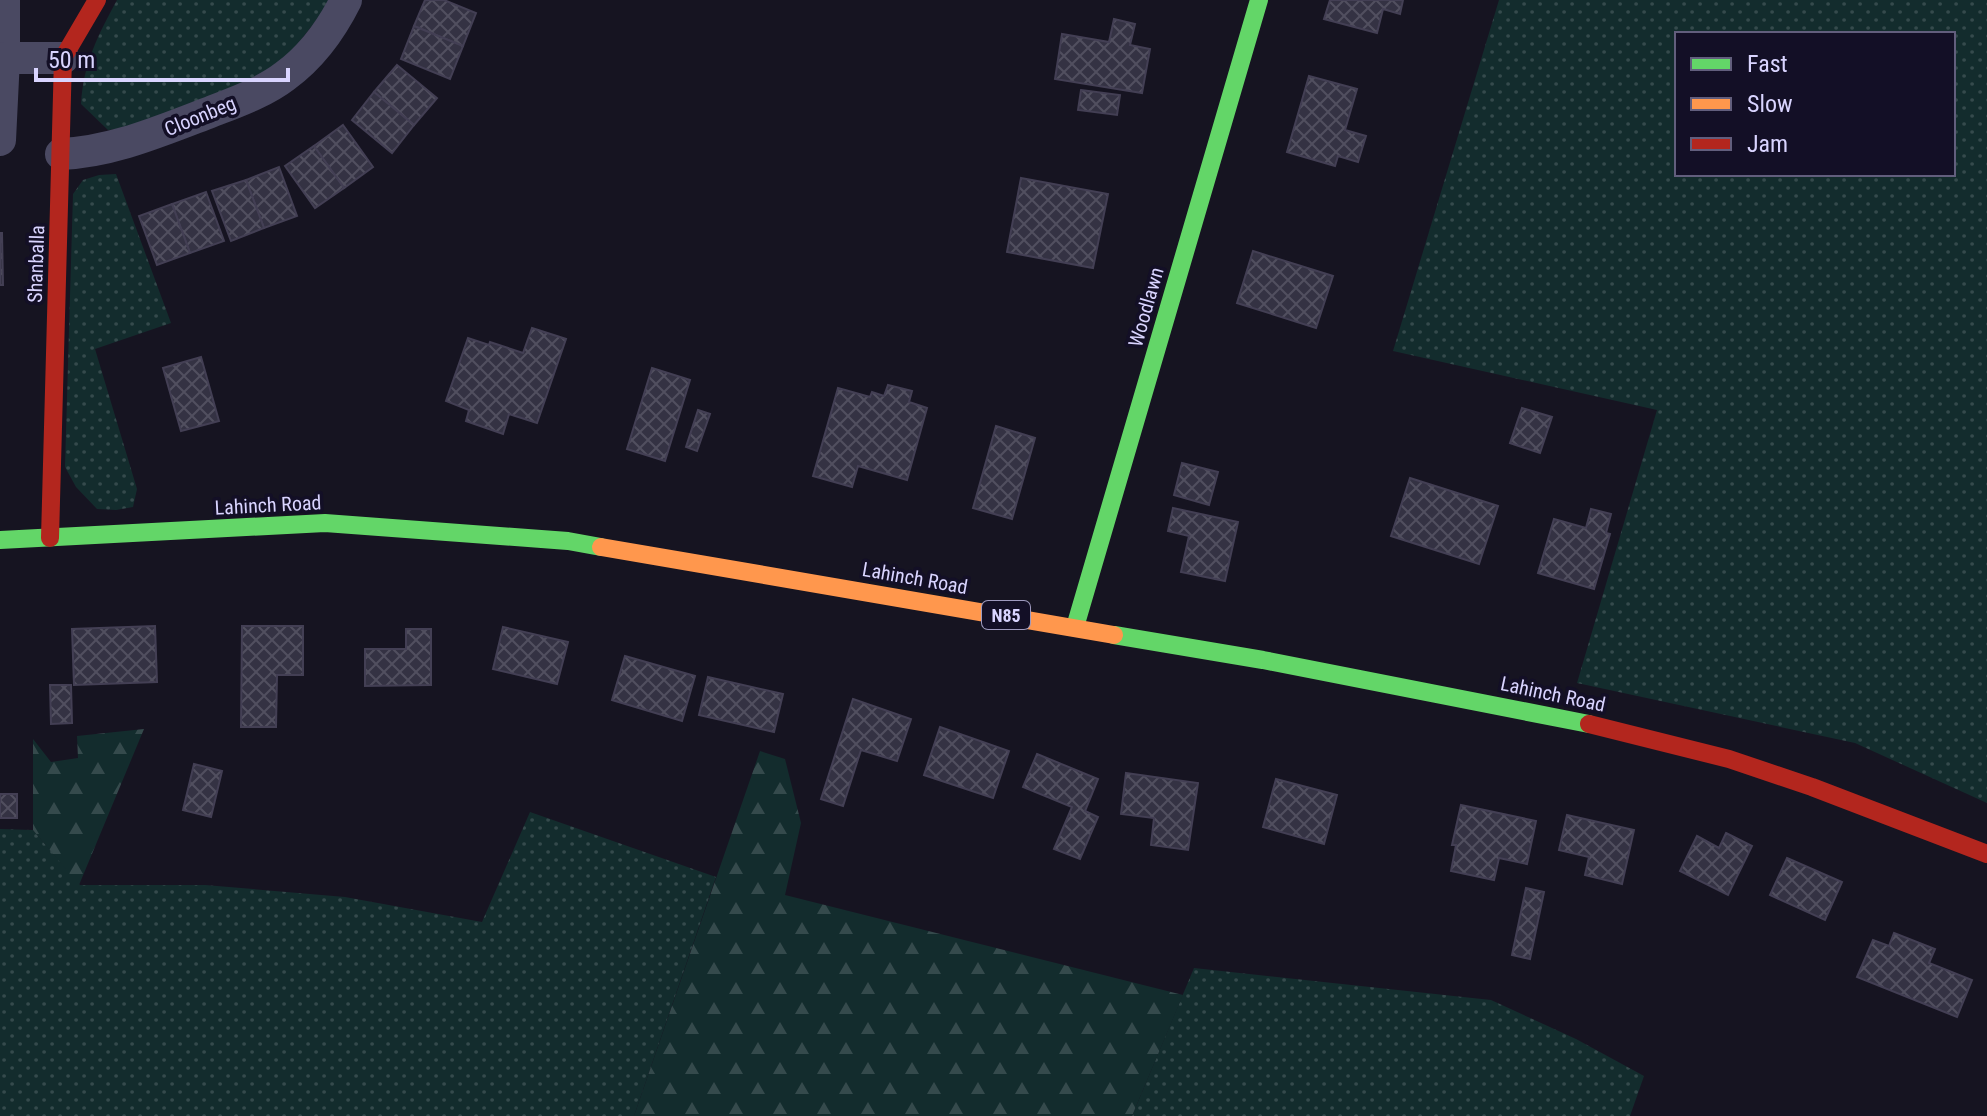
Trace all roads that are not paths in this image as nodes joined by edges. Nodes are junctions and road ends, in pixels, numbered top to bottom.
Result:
1 (4, 0) edge
2 (97, 0) edge
3 (346, 0) edge
4 (1259, 0) edge
5 (4, 58) junction
6 (63, 58) junction
7 (0, 140) edge
8 (61, 154) junction
9 (50, 538) junction
10 (0, 540) edge
11 (1075, 627) junction
12 (1987, 854) edge

1 - 5 street
2 - 6 main road, Shanballa
3 - 8 street, Cloonbeg
4 - 11 main road, Woodlawn
5 - 6 street
5 - 7 street
6 - 8 main road, Shanballa
8 - 9 main road, Shanballa
9 - 10 main road, Lahinch Road / N85
9 - 11 main road, Lahinch Road / N85
11 - 12 main road, Lahinch Road / N85

